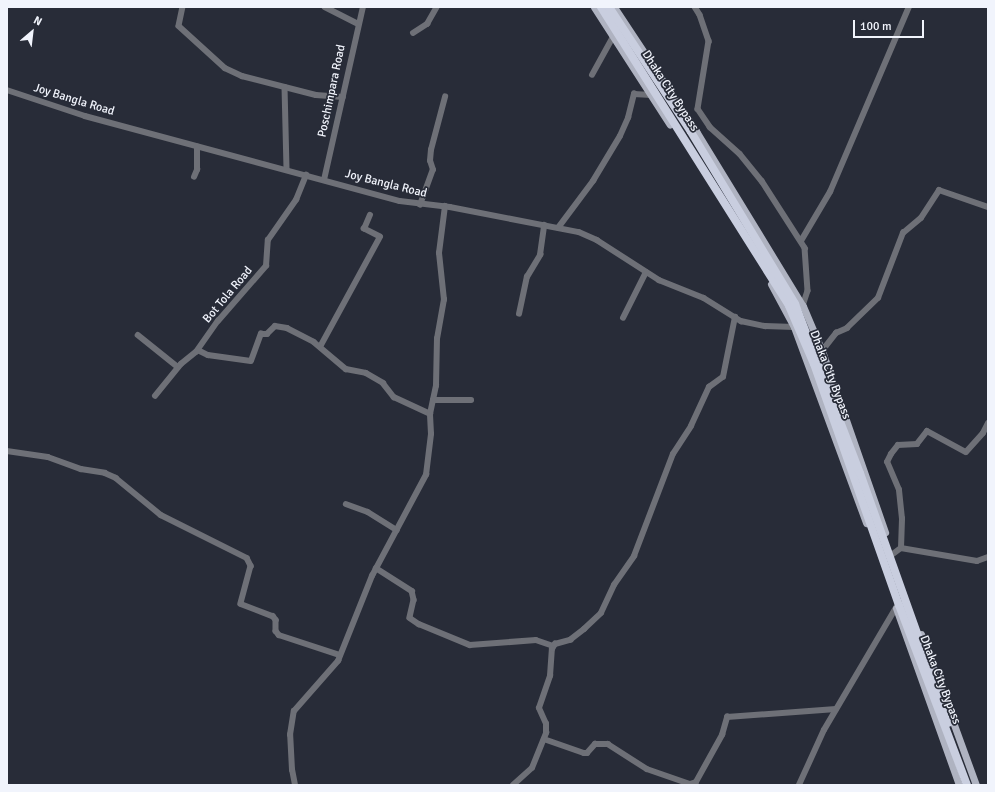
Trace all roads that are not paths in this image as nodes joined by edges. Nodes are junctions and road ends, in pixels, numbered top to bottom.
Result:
1 (183, 7) edge
2 (325, 7) edge
3 (362, 7) edge
4 (437, 7) edge
5 (594, 7) edge
6 (601, 7) edge
7 (609, 7) edge
8 (614, 7) edge
9 (694, 7) edge
10 (910, 7) edge
11 (357, 23) junction
12 (413, 33) dead end
13 (614, 37) junction
14 (592, 75) dead end
15 (285, 87) junction
16 (7, 90) edge
17 (651, 95) junction
18 (343, 97) junction
19 (445, 97) dead end
20 (197, 147) junction
21 (287, 169) junction
22 (306, 175) junction
23 (194, 177) dead end
24 (324, 180) junction
25 (420, 205) junction
26 (445, 206) junction
27 (988, 207) edge
28 (370, 215) dead end
29 (544, 225) junction
30 (558, 228) junction
31 (801, 241) junction
32 (646, 272) junction
33 (803, 306) junction
34 (519, 314) dead end
35 (735, 317) junction
36 (622, 318) dead end
37 (794, 327) junction
38 (138, 335) dead end
39 (320, 347) junction
40 (198, 350) junction
41 (822, 351) junction
42 (178, 367) junction
43 (155, 396) dead end
44 (433, 400) junction
45 (471, 400) dead end
46 (430, 414) junction
47 (988, 423) edge
48 (7, 451) edge
49 (346, 504) dead end
50 (397, 530) junction
51 (901, 548) junction
52 (892, 554) junction
53 (988, 558) edge
54 (376, 568) junction
55 (896, 608) junction
56 (553, 646) junction
57 (340, 655) junction
58 (836, 709) junction
59 (544, 739) junction
60 (295, 785) edge
61 (513, 785) edge
62 (799, 785) edge
63 (959, 785) edge
64 (967, 785) edge
65 (972, 785) edge
66 (976, 785) edge

1 - 15 street
2 - 11 street
3 - 11 street, Poschimpara Road
4 - 12 street
5 - 13 main road
6 - 64 highway, Dhaka City Bypass
7 - 65 highway, Dhaka City Bypass
8 - 33 main road
9 - 31 street
10 - 31 street
11 - 18 street, Poschimpara Road
13 - 14 street
13 - 17 main road
15 - 18 street
15 - 21 street
16 - 20 street, Joy Bangla Road
17 - 30 street
17 - 37 main road
18 - 24 street, Poschimpara Road
19 - 25 street
20 - 21 street, Joy Bangla Road
20 - 23 street
21 - 22 street, Joy Bangla Road
22 - 24 street, Joy Bangla Road
22 - 40 street, Bot Tola Road
24 - 25 street, Joy Bangla Road
25 - 26 street, Joy Bangla Road
26 - 29 street, Joy Bangla Road
26 - 44 street
27 - 41 street
28 - 39 street
29 - 30 street, Joy Bangla Road
29 - 34 street
30 - 32 street, Joy Bangla Road
31 - 33 street
32 - 35 street, Joy Bangla Road
32 - 36 street
33 - 41 main road
35 - 37 street, Joy Bangla Road
35 - 56 street
37 - 55 main road
38 - 42 street
39 - 40 street
39 - 46 street
40 - 42 street, Bot Tola Road
41 - 52 main road
42 - 43 street, Bot Tola Road
44 - 45 street
44 - 46 street
46 - 50 street
47 - 51 street
48 - 57 street
49 - 50 street
50 - 54 street
51 - 52 street
51 - 53 street
52 - 66 main road
54 - 56 street
54 - 57 street
55 - 58 street
55 - 63 main road
56 - 59 street
57 - 60 street
58 - 59 street
58 - 62 street
59 - 61 street

